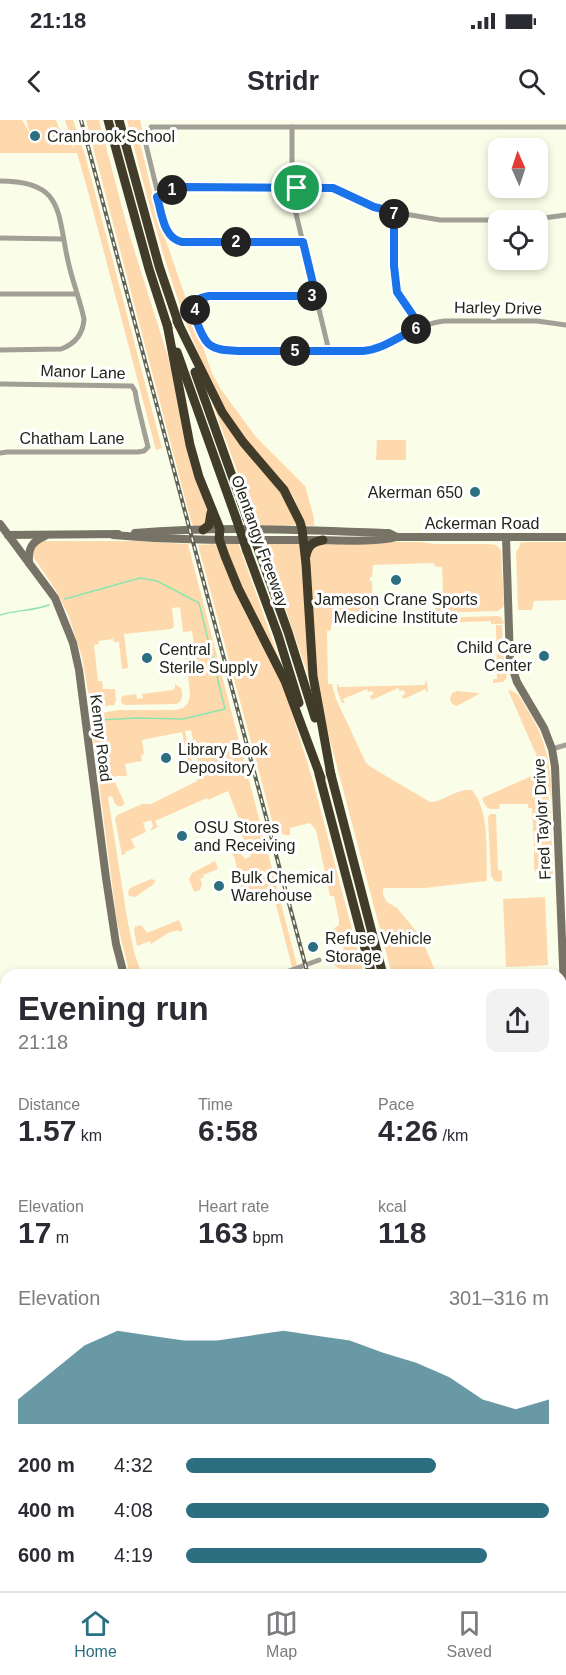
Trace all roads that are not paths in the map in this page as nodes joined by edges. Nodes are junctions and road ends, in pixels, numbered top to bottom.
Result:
1 (108, 120) edge
2 (120, 120) edge
3 (345, 120) edge
4 (292, 127) junction
5 (345, 127) junction
6 (566, 127) edge
7 (0, 181) edge
8 (292, 188) junction
9 (157, 197) junction
10 (394, 212) junction
11 (566, 214) edge
12 (0, 238) edge
13 (63, 239) junction
14 (303, 242) junction
15 (0, 294) edge
16 (76, 294) junction
17 (316, 296) junction
18 (177, 321) junction
19 (167, 324) junction
20 (566, 326) edge
21 (421, 327) junction
22 (0, 350) edge
23 (329, 351) junction
24 (0, 384) edge
25 (141, 419) joint
26 (0, 453) edge
27 (210, 508) junction
28 (0, 524) edge
29 (302, 529) junction
30 (203, 530) junction
31 (50, 534) junction
32 (220, 534) junction
33 (8, 535) junction
34 (113, 535) junction
35 (397, 537) junction
36 (506, 537) junction
37 (566, 537) edge
38 (302, 540) junction
39 (323, 540) junction
40 (29, 563) junction
41 (306, 564) junction
42 (566, 745) edge
43 (552, 748) junction
44 (331, 775) junction
45 (321, 778) junction
46 (563, 881) edge
47 (319, 960) dead end
48 (122, 969) edge
49 (294, 969) edge
50 (370, 969) edge
51 (381, 969) edge
52 (565, 969) edge

1 - 19 highway, Olentangy Freeway
2 - 18 highway, Olentangy Freeway
3 - 5 street
4 - 5 street
4 - 8 street
4 - 9 street
5 - 6 street
7 - 13 street
8 - 9 street
8 - 10 street
8 - 14 street
9 - 14 street
10 - 11 street
10 - 21 street
12 - 13 street
13 - 16 street
14 - 17 street
15 - 16 street
16 - 22 street
17 - 23 street
17 - 23 street, Harley Drive
18 - 29 highway
18 - 44 highway, Olentangy Freeway, bridge
19 - 27 highway
19 - 45 highway, Olentangy Freeway, bridge
20 - 21 street, Harley Drive
21 - 23 street, Harley Drive
24 - 25 street, Manor Lane
25 - 26 street, Chatham Lane
27 - 30 highway
27 - 32 highway
28 - 33 main road, Kenny Road
29 - 32 main road, Ackerman Road
29 - 35 main road, Ackerman Road
29 - 38 highway
30 - 32 main road, Ackerman Road
30 - 34 main road, Ackerman Road
31 - 33 main road, Ackerman Road
31 - 34 main road, Ackerman Road
31 - 40 main road
32 - 34 main road, Ackerman Road
32 - 38 main road, Ackerman Road
32 - 45 highway
33 - 40 main road, Kenny Road
35 - 36 main road, Ackerman Road
35 - 39 main road, Ackerman Road
36 - 37 main road, Ackerman Road
36 - 43 main road, Fred Taylor Drive
38 - 39 main road, Ackerman Road
38 - 41 highway
39 - 41 highway
40 - 48 main road, Kenny Road
41 - 44 highway
42 - 43 street
43 - 46 main road, Fred Taylor Drive
44 - 51 highway, Olentangy Freeway
45 - 50 highway, Olentangy Freeway
46 - 52 main road, Fred Taylor Drive
47 - 49 street

